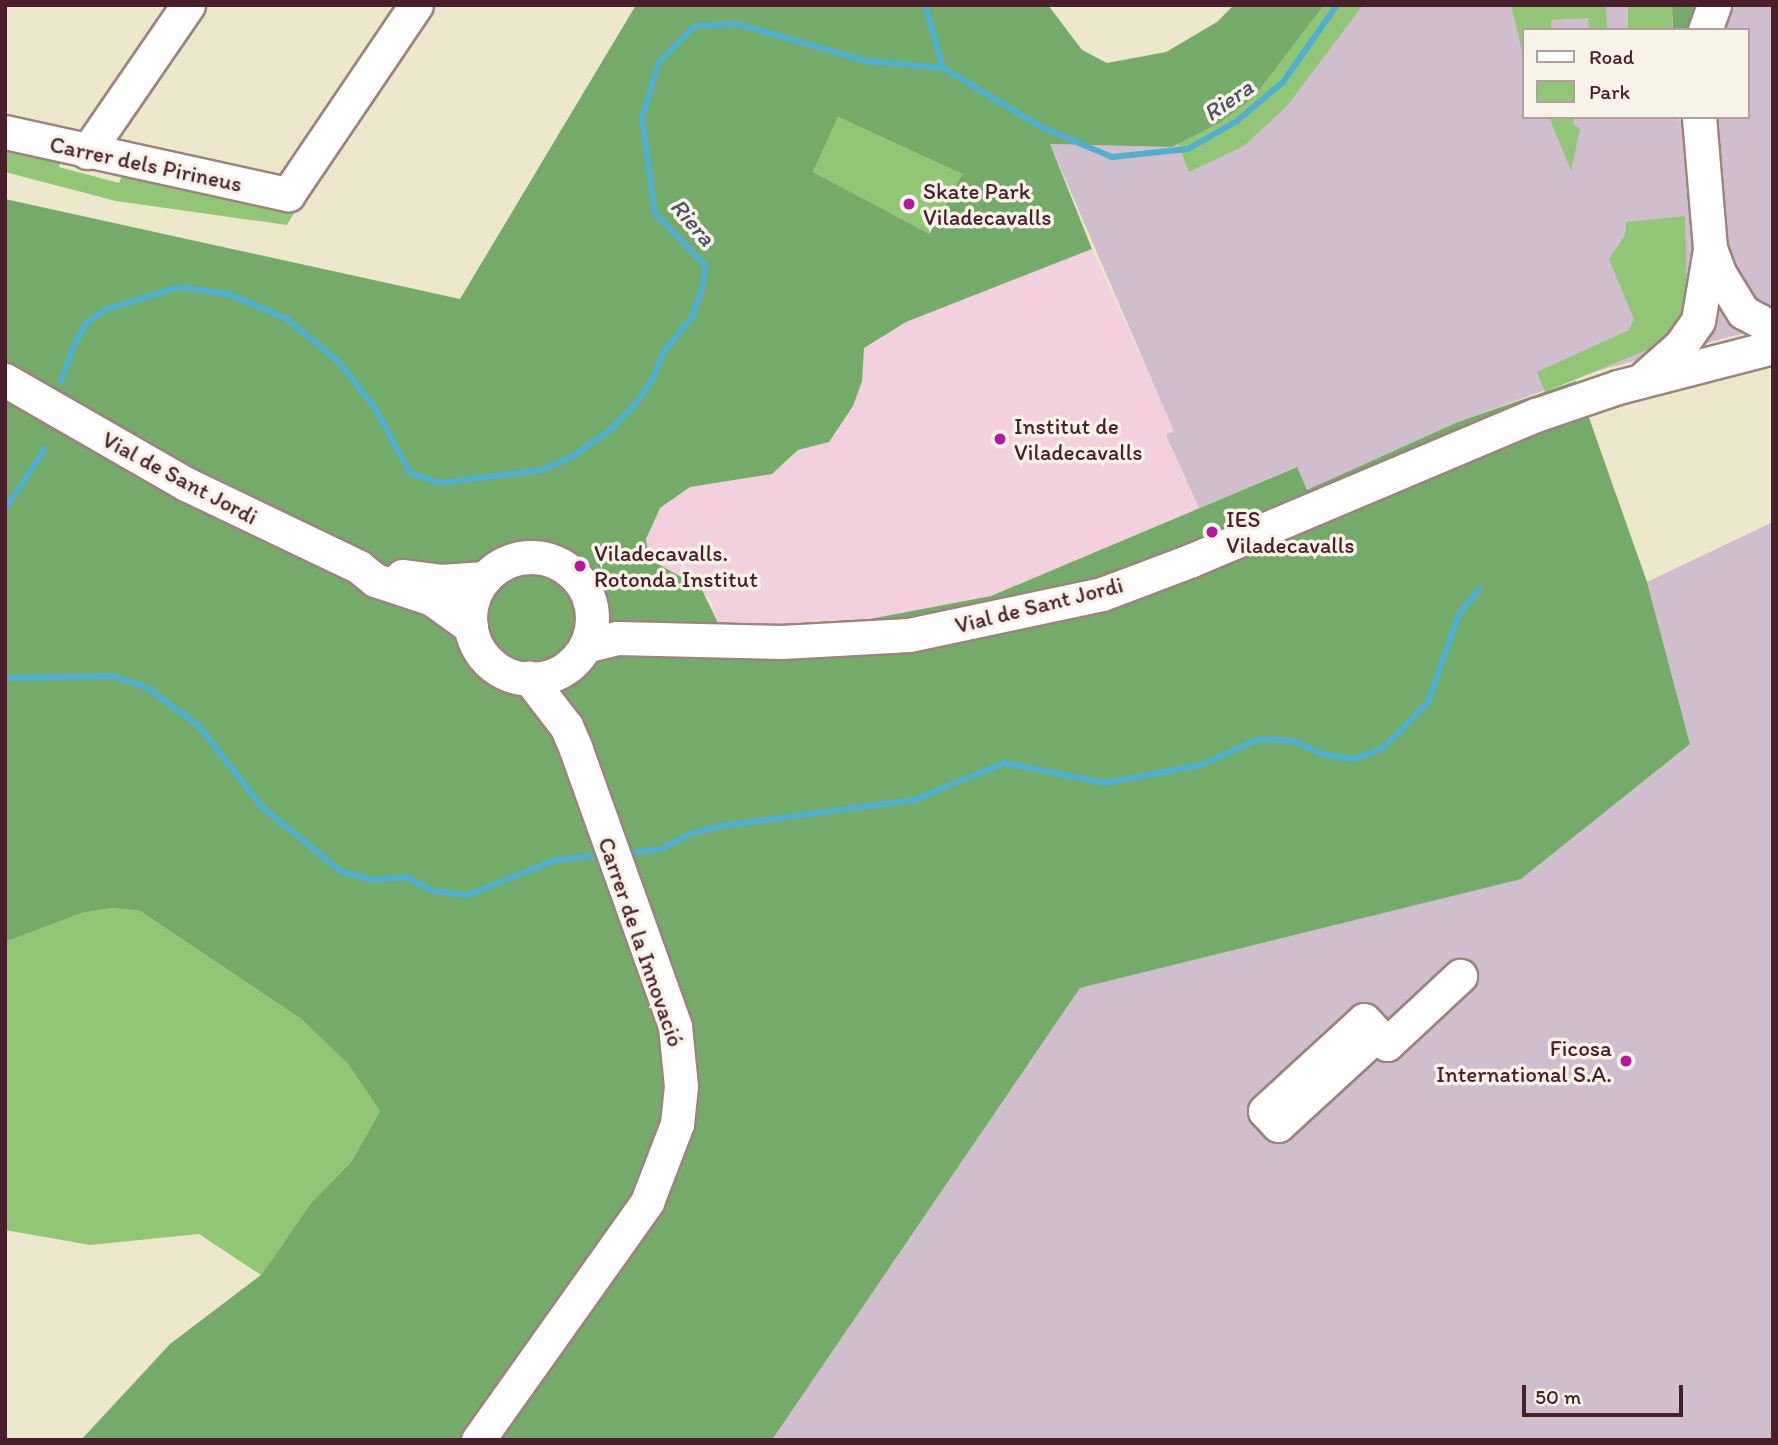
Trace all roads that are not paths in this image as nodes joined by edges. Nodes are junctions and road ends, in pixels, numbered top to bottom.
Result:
1 (188, 5) edge
2 (416, 5) edge
3 (1714, 5) edge
4 (1706, 28) edge
5 (1699, 119) edge
6 (5, 132) edge
7 (87, 152) junction
8 (1710, 248) junction
9 (1773, 328) edge
10 (1773, 348) edge
11 (5, 380) edge
12 (1638, 382) junction
13 (359, 567) junction
14 (485, 578) junction
15 (588, 597) junction
16 (471, 627) junction
17 (654, 637) junction
18 (575, 657) junction
19 (529, 678) junction
20 (565, 726) junction
21 (1460, 976) dead end
22 (1377, 1034) dead end
23 (478, 1440) edge

1 - 7 street
2 - 7 street, Carrer dels Pirineus
3 - 4 street
5 - 8 street
6 - 7 street, Carrer dels Pirineus
8 - 9 street
8 - 12 street
10 - 12 street, Vial de Sant Jordi
11 - 13 street, Vial de Sant Jordi
12 - 17 street, Vial de Sant Jordi
13 - 14 street
13 - 16 street
14 - 15 street
14 - 16 street
15 - 17 street
15 - 18 street
16 - 19 street
17 - 18 street, Vial de Sant Jordi
18 - 19 street
18 - 20 street, Carrer de la Innovació
19 - 20 street, Carrer de la Innovació
20 - 23 street, Carrer de la Innovació
21 - 22 street

